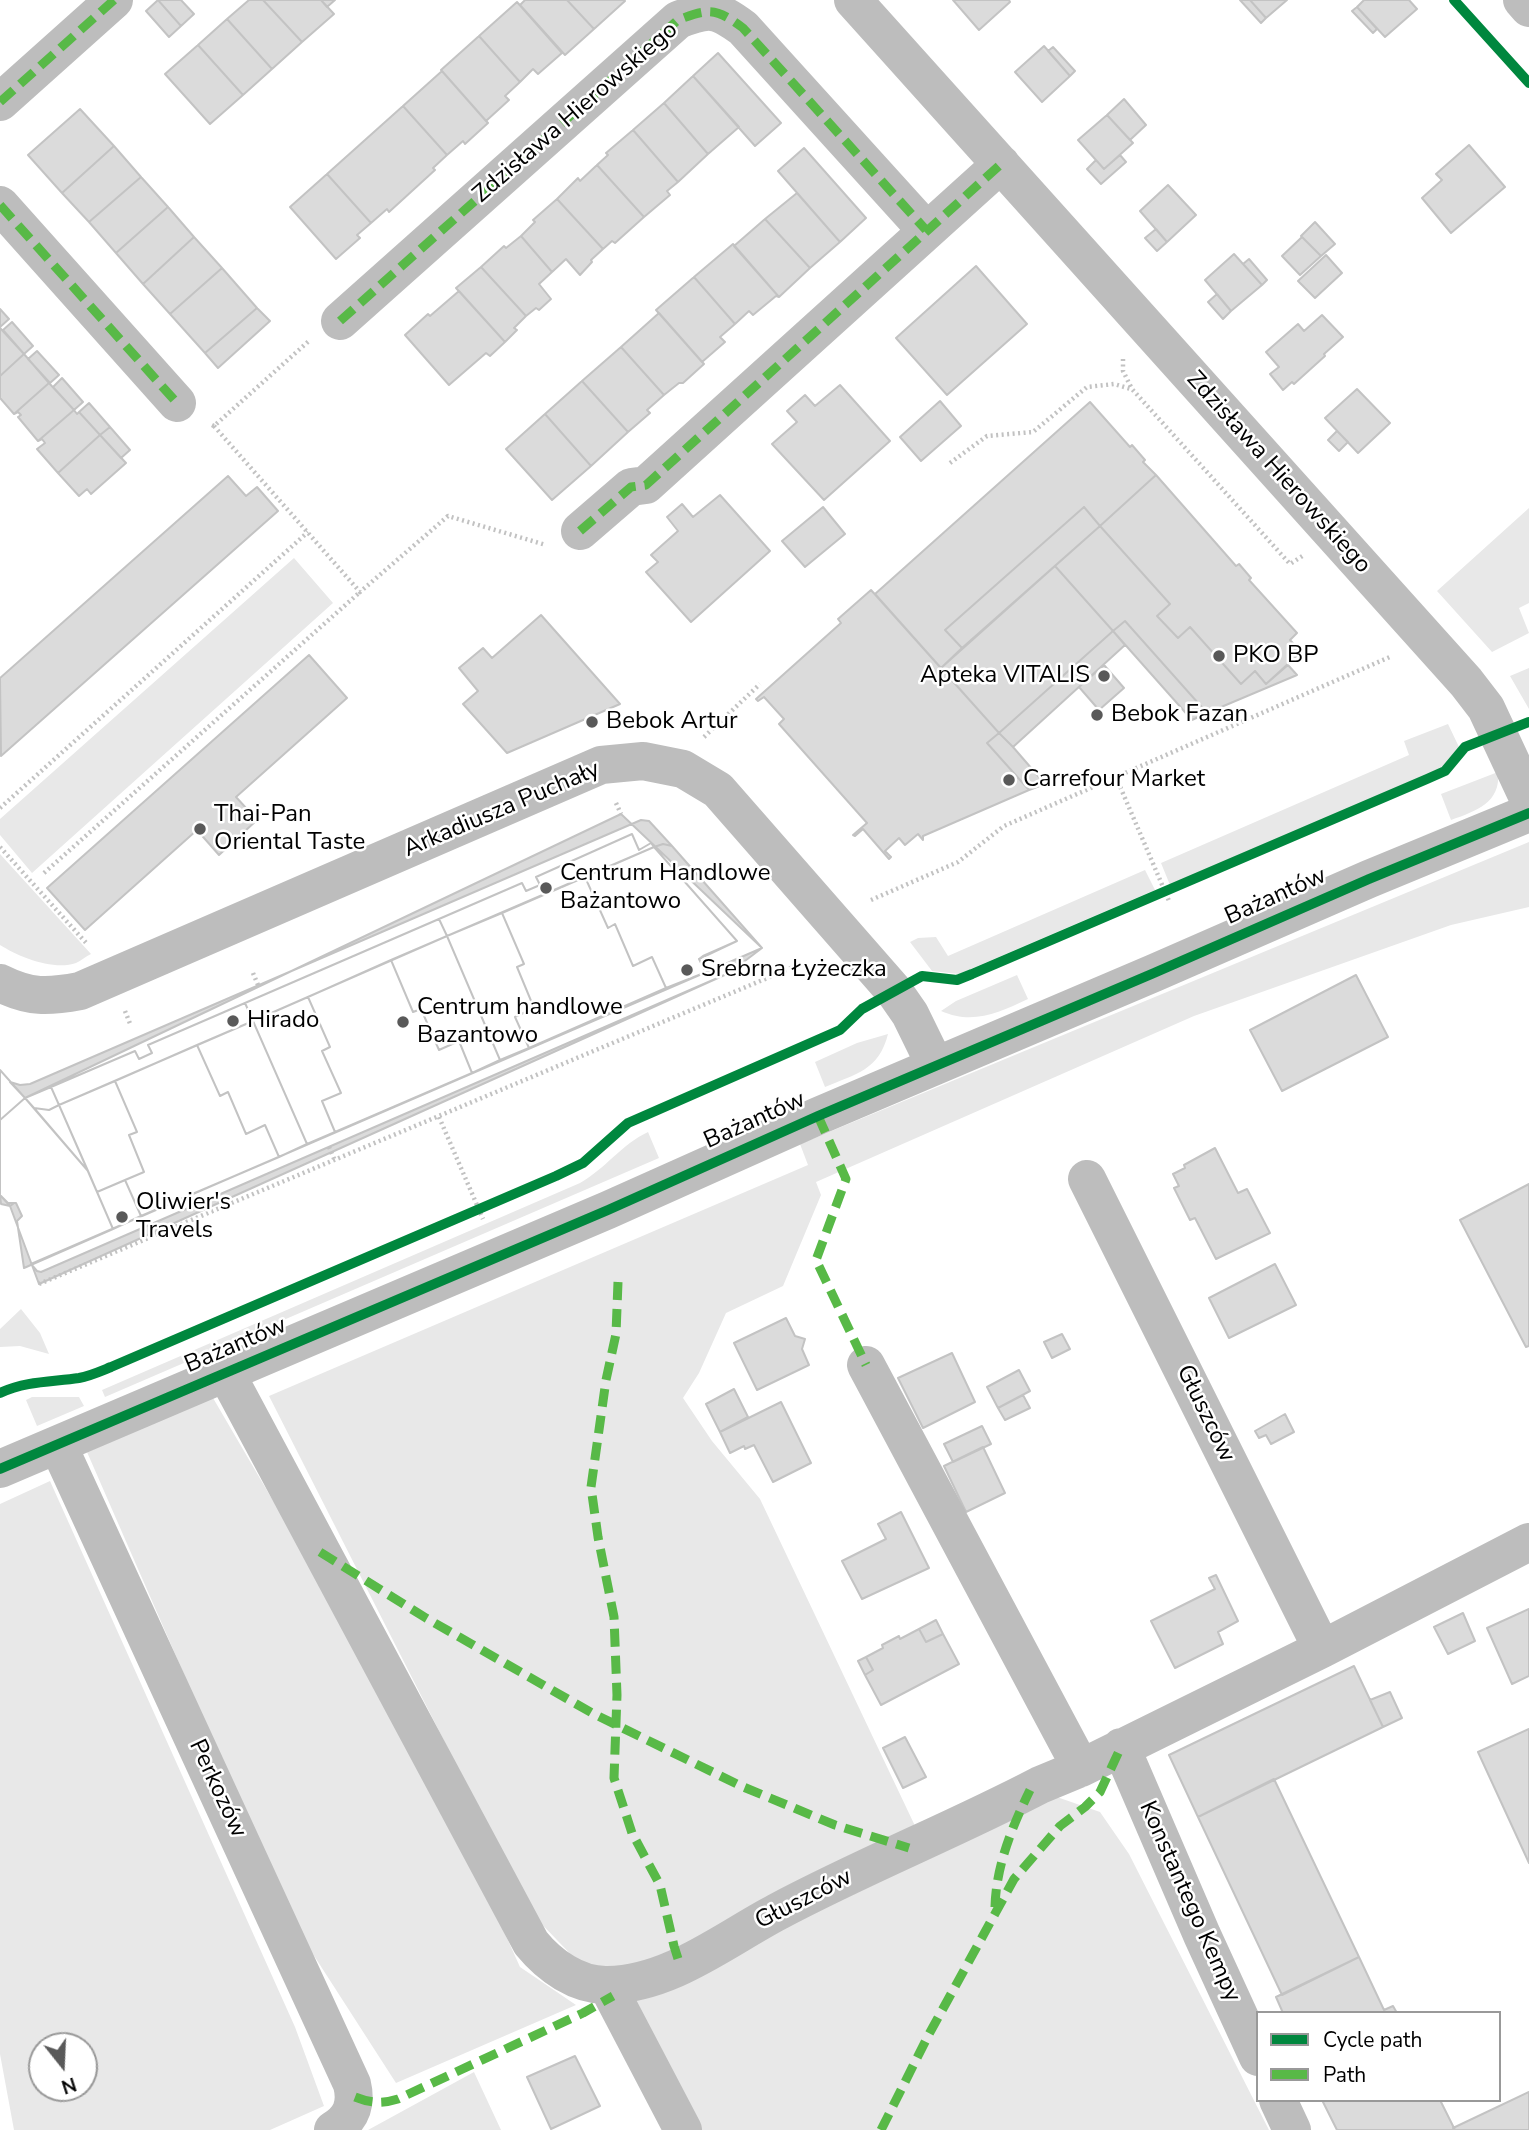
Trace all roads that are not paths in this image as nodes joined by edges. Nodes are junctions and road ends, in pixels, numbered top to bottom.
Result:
1 (114, 0) edge
2 (853, 0) edge
3 (1522, 0) edge
4 (1529, 8) edge
5 (0, 102) edge
6 (1001, 164) junction
7 (0, 205) edge
8 (926, 230) junction
9 (340, 321) road end
10 (177, 404) road end
11 (580, 531) road end
12 (1529, 800) edge
13 (1529, 813) edge
14 (0, 983) edge
15 (935, 1065) junction
16 (1087, 1179) dead end
17 (866, 1365) dead end
18 (226, 1373) junction
19 (58, 1445) junction
20 (0, 1469) edge
21 (1529, 1542) edge
22 (1322, 1649) junction
23 (1121, 1747) junction
24 (1080, 1768) junction
25 (607, 1985) junction
26 (1256, 2053) edge
27 (1279, 2102) edge
28 (333, 2130) edge
29 (684, 2130) edge
30 (1292, 2130) edge

1 - 5 street
2 - 6 street, Zdzisława Hierowskiego
3 - 4 street
6 - 8 street
6 - 12 street, Zdzisława Hierowskiego
7 - 10 street
8 - 9 street, Zdzisława Hierowskiego
8 - 11 street
13 - 15 street, Bażantów
14 - 15 street, Arkadiusza Puchały
15 - 18 street, Bażantów
16 - 22 street, Głuszców
17 - 24 street
18 - 19 street, Bażantów
18 - 25 street, Głuszców
19 - 20 street, Bażantów
19 - 28 street, Perkozów
21 - 22 street, Głuszców
22 - 23 street, Głuszców
23 - 24 street, Głuszców
23 - 26 street, Konstantego Kempy
24 - 25 street, Głuszców
25 - 29 street
27 - 30 street

